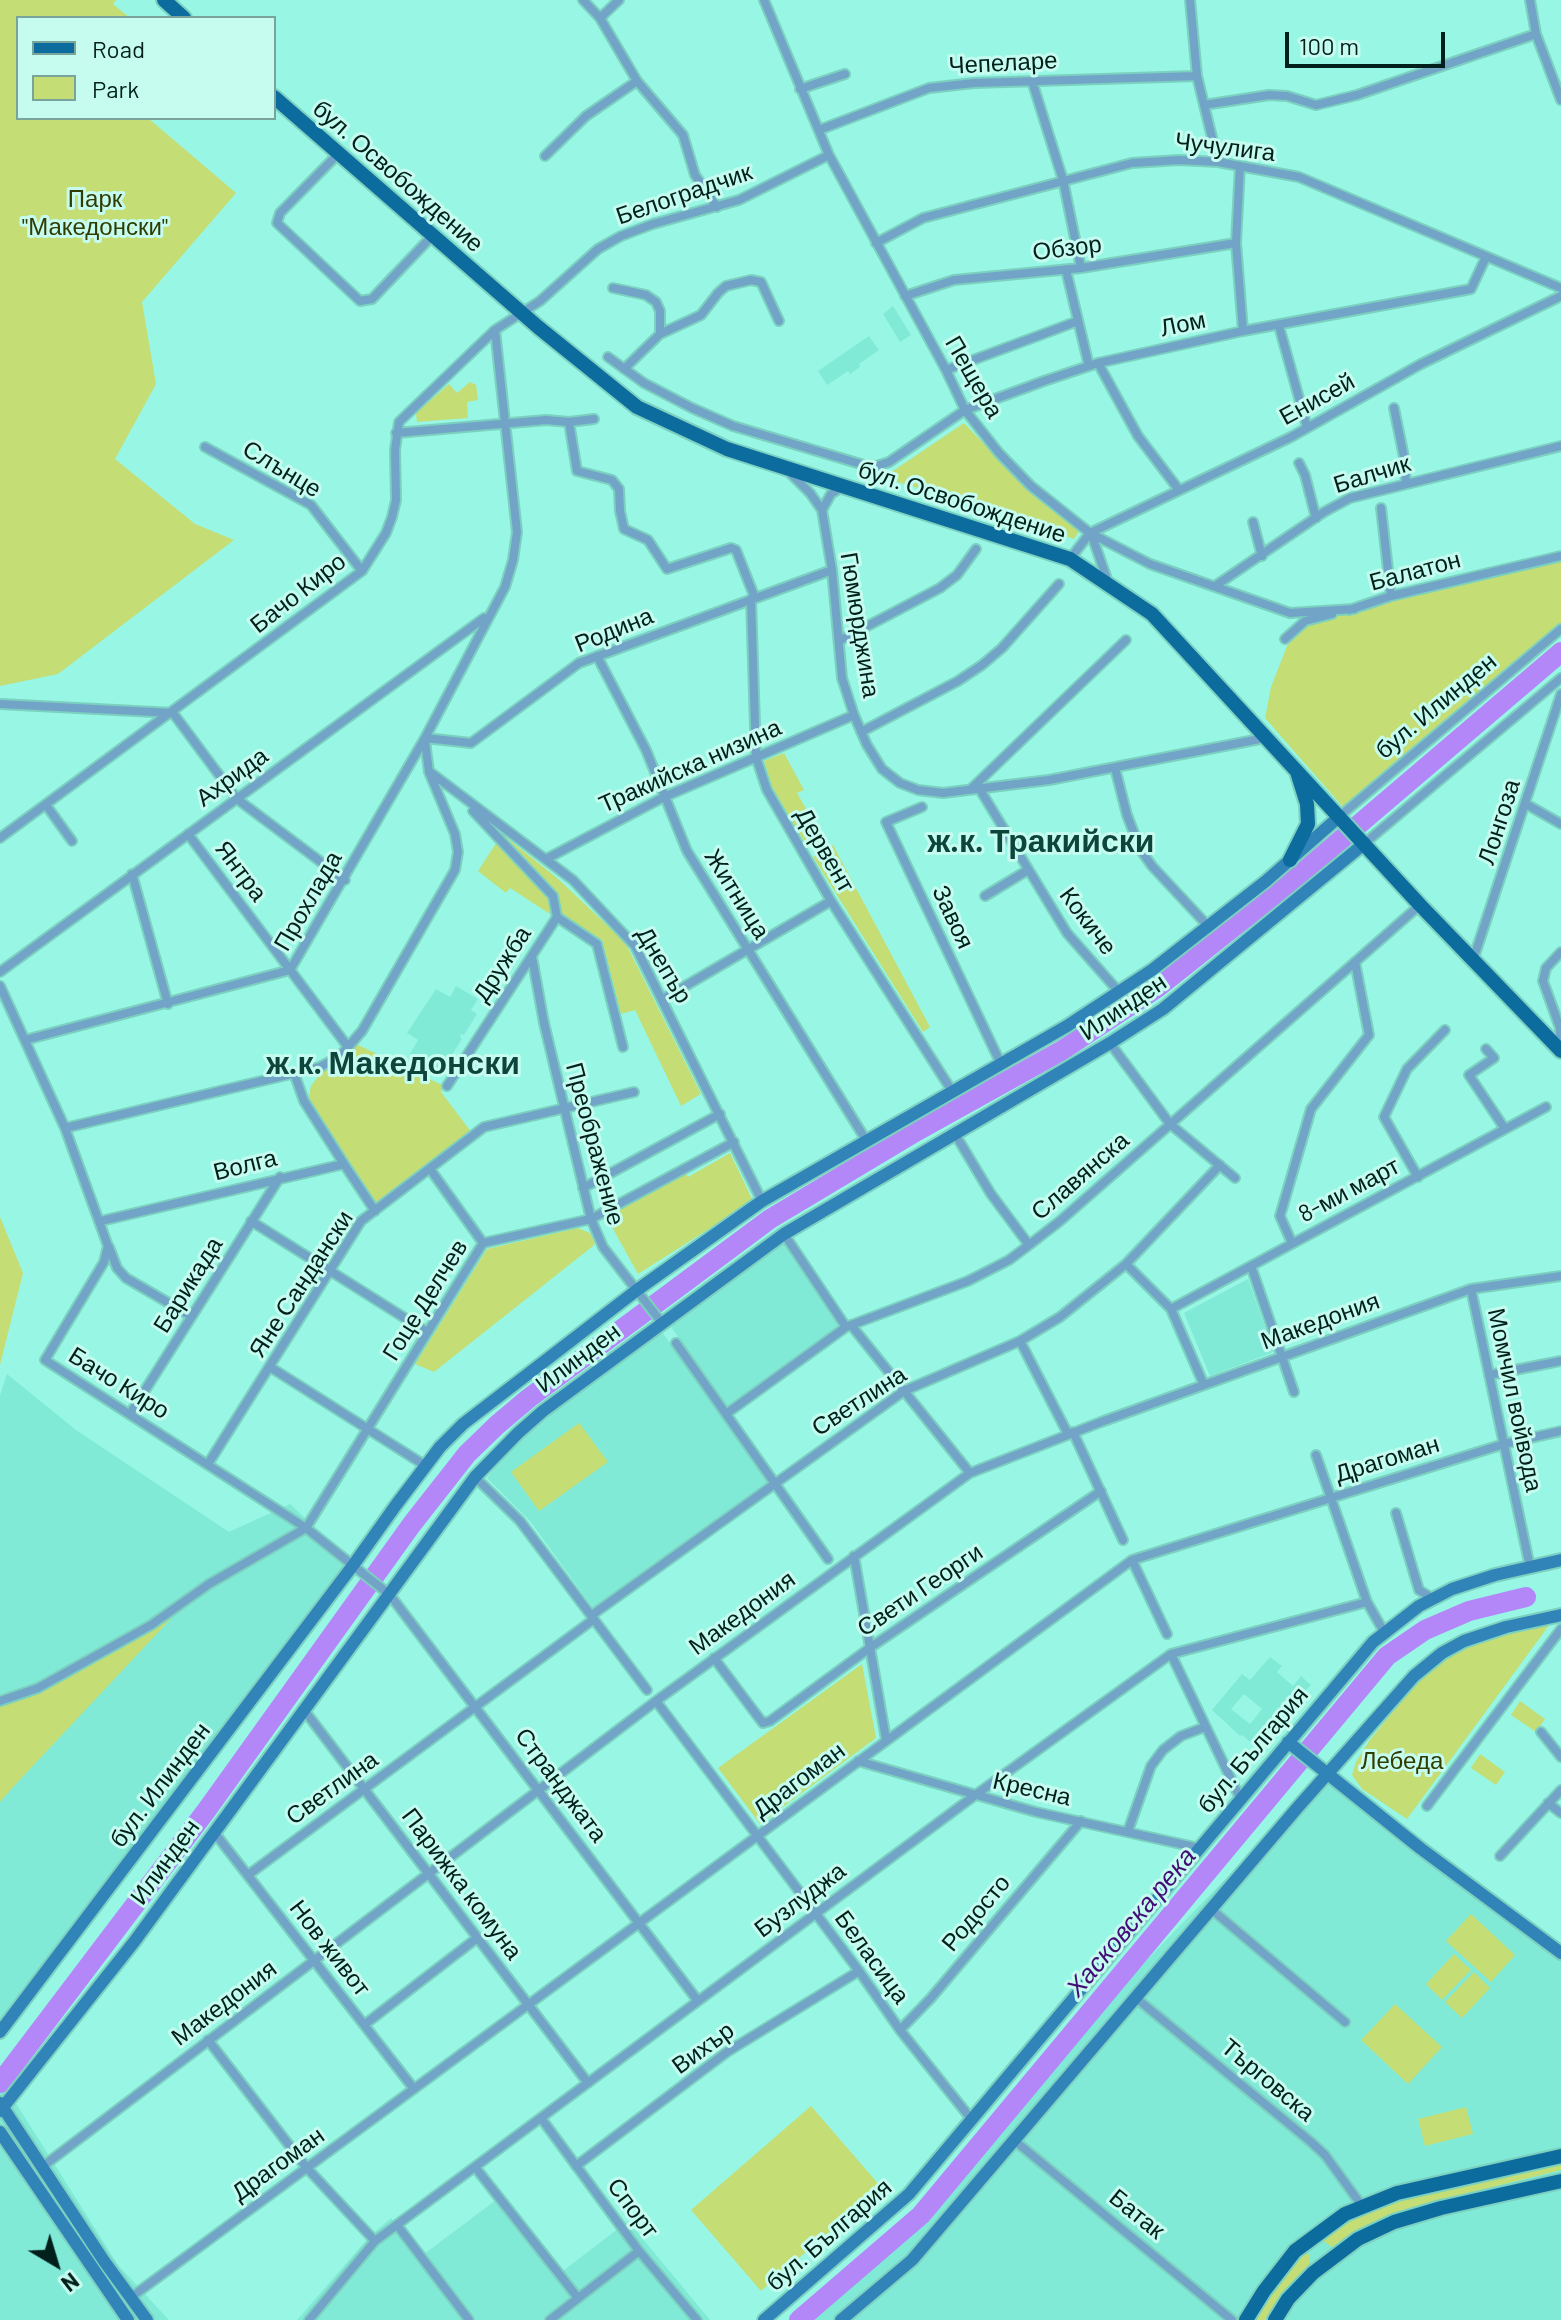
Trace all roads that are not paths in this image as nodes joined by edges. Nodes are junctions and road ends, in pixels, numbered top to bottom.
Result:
1 (164, 0) edge
2 (583, 0) edge
3 (619, 0) edge
4 (764, 0) edge
5 (1190, 0) edge
6 (1530, 0) edge
7 (182, 16) edge
8 (600, 18) junction
9 (1536, 34) junction
10 (845, 74) dead end
11 (1197, 76) junction
12 (637, 81) junction
13 (1032, 81) junction
14 (800, 89) junction
15 (276, 99) edge
16 (1561, 100) edge
17 (1204, 105) junction
18 (819, 130) junction
19 (338, 154) junction
20 (829, 155) junction
21 (545, 156) dead end
22 (1218, 162) junction
23 (1240, 166) junction
24 (1063, 180) junction
25 (717, 207) junction
26 (433, 235) junction
27 (876, 243) junction
28 (1236, 243) junction
29 (1486, 257) junction
30 (1081, 268) junction
31 (1066, 270) junction
32 (613, 288) dead end
33 (1561, 288) edge
34 (905, 296) junction
35 (1561, 296) edge
36 (522, 313) junction
37 (779, 321) dead end
38 (1078, 321) junction
39 (1279, 326) junction
40 (495, 330) junction
41 (1243, 331) junction
42 (660, 334) junction
43 (608, 357) dead end
44 (1093, 365) junction
45 (624, 369) junction
46 (946, 370) junction
47 (1394, 408) dead end
48 (965, 410) junction
49 (594, 419) dead end
50 (569, 422) junction
51 (505, 424) junction
52 (1307, 427) junction
53 (396, 433) junction
54 (1561, 446) edge
55 (205, 447) dead end
56 (1299, 463) dead end
57 (787, 470) junction
58 (1406, 483) junction
59 (842, 487) junction
60 (1179, 490) junction
61 (1381, 508) dead end
62 (822, 510) junction
63 (1316, 518) junction
64 (1253, 522) dead end
65 (1090, 533) junction
66 (976, 549) dead end
67 (1262, 556) junction
68 (1561, 556) edge
69 (1070, 559) junction
70 (832, 570) junction
71 (362, 571) junction
72 (1108, 582) junction
73 (1059, 584) dead end
74 (1215, 586) junction
75 (1391, 596) junction
76 (753, 599) junction
77 (1354, 609) junction
78 (488, 615) junction
79 (1561, 629) edge
80 (1285, 639) dead end
81 (1126, 640) dead end
82 (839, 641) junction
83 (597, 656) junction
84 (1561, 678) edge
85 (1561, 694) edge
86 (0, 704) edge
87 (173, 713) junction
88 (854, 715) junction
89 (861, 732) junction
90 (1266, 737) junction
91 (425, 738) junction
92 (756, 757) junction
93 (1115, 768) junction
94 (1295, 768) junction
95 (429, 772) junction
96 (975, 789) junction
97 (459, 796) junction
98 (664, 797) junction
99 (237, 799) junction
100 (1526, 804) junction
101 (46, 805) junction
102 (922, 807) dead end
103 (1343, 819) junction
104 (1561, 824) edge
105 (188, 834) junction
106 (0, 838) edge
107 (72, 841) dead end
108 (1363, 841) junction
109 (546, 859) junction
110 (1290, 860) junction
111 (1028, 870) junction
112 (132, 874) junction
113 (345, 880) junction
114 (985, 896) dead end
115 (831, 901) junction
116 (1420, 905) junction
117 (557, 917) junction
118 (1208, 926) junction
119 (748, 949) junction
120 (1561, 952) edge
121 (532, 957) junction
122 (1473, 961) junction
123 (1355, 962) junction
124 (290, 970) junction
125 (0, 972) edge
126 (0, 986) edge
127 (1119, 992) junction
128 (663, 999) junction
129 (168, 1004) junction
130 (1445, 1030) dead end
131 (25, 1040) junction
132 (1110, 1043) junction
133 (348, 1047) junction
134 (623, 1047) dead end
135 (1486, 1049) dead end
136 (1560, 1051) edge
137 (1001, 1064) junction
138 (294, 1073) junction
139 (447, 1086) dead end
140 (952, 1091) junction
141 (634, 1092) dead end
142 (1546, 1107) dead end
143 (563, 1109) junction
144 (720, 1114) junction
145 (1170, 1124) junction
146 (65, 1128) junction
147 (1505, 1129) junction
148 (955, 1134) junction
149 (866, 1140) junction
150 (734, 1142) junction
151 (344, 1164) junction
152 (1220, 1165) junction
153 (430, 1169) junction
154 (280, 1177) junction
155 (1418, 1177) junction
156 (1235, 1178) dead end
157 (583, 1188) junction
158 (762, 1201) junction
159 (375, 1211) junction
160 (591, 1219) junction
161 (101, 1221) junction
162 (251, 1221) junction
163 (784, 1234) junction
164 (483, 1243) junction
165 (1292, 1243) junction
166 (1029, 1245) junction
167 (108, 1246) junction
168 (1126, 1264) junction
169 (1251, 1266) junction
170 (330, 1271) junction
171 (1561, 1276) edge
172 (1471, 1289) junction
173 (640, 1294) junction
174 (1171, 1309) junction
175 (191, 1316) junction
176 (659, 1318) junction
177 (849, 1326) junction
178 (427, 1332) junction
179 (1020, 1341) junction
180 (676, 1343) dead end
181 (1281, 1356) junction
182 (1561, 1361) edge
183 (270, 1367) junction
184 (1489, 1375) junction
185 (1204, 1385) junction
186 (904, 1391) junction
187 (1294, 1392) dead end
188 (130, 1414) junction
189 (726, 1414) junction
190 (367, 1429) junction
191 (1561, 1431) edge
192 (1073, 1432) junction
193 (1504, 1444) junction
194 (1316, 1455) dead end
195 (208, 1464) junction
196 (426, 1466) junction
197 (970, 1473) junction
198 (475, 1477) junction
199 (774, 1483) junction
200 (1101, 1491) junction
201 (1331, 1498) junction
202 (1396, 1513) dead end
203 (306, 1528) junction
204 (1123, 1540) dead end
205 (854, 1556) junction
206 (828, 1559) dead end
207 (1132, 1560) junction
208 (1561, 1560) edge
209 (354, 1564) junction
210 (1530, 1567) junction
211 (368, 1576) joint
212 (390, 1595) junction
213 (1432, 1598) junction
214 (1367, 1602) junction
215 (1561, 1615) edge
216 (593, 1617) junction
217 (1561, 1629) edge
218 (1384, 1632) junction
219 (1167, 1634) dead end
220 (871, 1647) junction
221 (1171, 1654) junction
222 (714, 1658) junction
223 (647, 1690) dead end
224 (0, 1701) edge
225 (656, 1701) junction
226 (476, 1706) junction
227 (304, 1710) junction
228 (1205, 1727) junction
229 (1541, 1732) dead end
230 (886, 1739) junction
231 (1288, 1742) junction
232 (1561, 1757) edge
233 (858, 1761) junction
234 (1328, 1773) junction
235 (365, 1789) junction
236 (539, 1789) junction
237 (1561, 1790) edge
238 (974, 1796) junction
239 (1241, 1800) junction
240 (1548, 1803) junction
241 (1427, 1806) dead end
242 (1561, 1813) edge
243 (1081, 1821) junction
244 (1128, 1831) junction
245 (214, 1832) junction
246 (757, 1836) junction
247 (1199, 1848) junction
248 (1500, 1856) dead end
249 (428, 1874) junction
250 (248, 1875) junction
251 (1211, 1909) junction
252 (816, 1912) junction
253 (639, 1922) junction
254 (477, 1938) junction
255 (1561, 1953) edge
256 (314, 1960) junction
257 (859, 1971) junction
258 (1136, 1998) junction
259 (698, 2001) junction
260 (528, 2004) junction
261 (1345, 2022) dead end
262 (364, 2025) junction
263 (900, 2030) junction
264 (0, 2032) edge
265 (208, 2040) junction
266 (588, 2083) junction
267 (414, 2089) junction
268 (1, 2107) edge
269 (541, 2118) junction
270 (972, 2120) junction
271 (0, 2132) edge
272 (1015, 2141) junction
273 (1561, 2156) edge
274 (576, 2166) junction
275 (42, 2167) junction
276 (306, 2167) junction
277 (475, 2167) junction
278 (1561, 2181) edge
279 (1362, 2206) junction
280 (397, 2225) junction
281 (375, 2241) junction
282 (639, 2251) junction
283 (1295, 2251) junction
284 (1313, 2273) junction
285 (130, 2298) junction
286 (578, 2298) junction
287 (128, 2320) edge
288 (147, 2320) edge
289 (309, 2320) edge
290 (469, 2320) edge
291 (550, 2320) edge
292 (697, 2320) edge
293 (764, 2320) edge
294 (841, 2320) edge
295 (1232, 2320) edge
296 (1246, 2320) edge
297 (1275, 2320) edge

1 - 7 main road
2 - 8 street
3 - 8 street
4 - 14 street, Пещера
5 - 11 street
6 - 9 street
8 - 12 street
9 - 16 street
9 - 17 street
10 - 14 street
11 - 13 street, Чепеларе
11 - 17 street
12 - 21 street
12 - 25 street
13 - 18 street, Чепеларе
13 - 24 street
14 - 18 street, Пещера
15 - 19 main road, бул. Освобождение
17 - 22 street
18 - 20 street, Пещера
19 - 26 main road, бул. Освобождение
19 - 26 street
20 - 25 street, Белоградчик
20 - 27 street, Пещера
22 - 23 street, Чучулига
22 - 24 street, Чучулига
23 - 28 street
23 - 29 street, Чучулига
24 - 27 street, Чучулига
24 - 30 street
25 - 36 street, Белоградчик
26 - 36 main road, бул. Освобождение
27 - 34 street, Пещера
28 - 30 street, Обзор
28 - 41 street
29 - 33 street, Чучулига
29 - 39 street, Лом
30 - 31 street, Обзор
31 - 34 street, Обзор
31 - 38 street
32 - 42 street
34 - 46 street, Пещера
35 - 52 street, Енисей
36 - 40 street
36 - 57 main road, бул. Освобождение
37 - 42 street
38 - 44 street
38 - 46 street
39 - 41 street, Лом
39 - 52 street
40 - 51 street, Прохлада
40 - 53 street
41 - 44 street, Лом
42 - 45 street
43 - 45 street
44 - 48 street, Лом
44 - 60 street
45 - 48 street, Лом
46 - 48 street, Пещера
47 - 58 street
48 - 65 street, Пещера
49 - 50 street
50 - 51 street
50 - 76 street, Дервент
51 - 53 street
51 - 78 street, Прохлада
52 - 60 street, Енисей
53 - 71 street, Бачо Киро
54 - 58 street, Балчик
55 - 71 street, Слънце
56 - 63 street
57 - 59 main road, бул. Освобождение
57 - 62 street
58 - 63 street, Балчик
59 - 62 street
59 - 69 main road, бул. Освобождение
60 - 65 street, Енисей
61 - 75 street
62 - 70 street, Гюмюрджина
63 - 67 street, Балчик
64 - 67 street
65 - 69 street
65 - 72 street
65 - 74 street, Пещера
66 - 82 street
67 - 74 street, Балчик
68 - 75 street, Балатон
69 - 72 main road, бул. Освобождение
70 - 76 street, Родина
70 - 82 street, Гюмюрджина
71 - 87 street, Бачо Киро
72 - 90 main road, бул. Освобождение
73 - 89 street
74 - 77 street, Пещера
75 - 77 street, Балатон
76 - 83 street, Родина
76 - 92 street, Дервент
77 - 80 street, Балатон
78 - 91 street, Прохлада
78 - 99 street, Ахрида
79 - 103 street, бул. Илинден
81 - 96 street
82 - 88 street, Гюмюрджина
83 - 91 street, Родина
83 - 98 street, Житница
84 - 108 street
85 - 100 street, Лонгоза
86 - 87 street
87 - 99 street
87 - 101 street, Бачо Киро
88 - 89 street, Гюмюрджина
88 - 92 street, Тракийска низина
89 - 96 street, Гюмюрджина
90 - 93 street, Гюмюрджина
90 - 94 main road, бул. Освобождение
91 - 95 street
91 - 113 street, Прохлада
92 - 98 street, Тракийска низина
92 - 115 street, Дервент
93 - 96 street, Гюмюрджина
93 - 118 street
94 - 103 main road, бул. Освобождение
94 - 110 main road
95 - 97 street, Днепър
95 - 133 street
96 - 111 street, Кокиче
97 - 109 street, Днепър
97 - 117 street, Дружба
98 - 109 street, Тракийска низина
98 - 119 street, Житница
99 - 105 street, Ахрида
99 - 113 street
100 - 104 street
100 - 122 street, Лонгоза
101 - 106 street, Бачо Киро
101 - 107 street
102 - 137 street, Завоя
103 - 108 main road, бул. Освобождение
103 - 110 main road, Илинден
105 - 112 street, Ахрида
105 - 124 street, Янтра
108 - 116 main road, бул. Освобождение
108 - 132 main road, Илинден
109 - 128 street, Днепър
110 - 118 main road, Илинден
111 - 114 street
111 - 127 street, Кокиче
112 - 125 street, Ахрида
112 - 129 street
113 - 124 street, Прохлада
115 - 119 street
115 - 140 street, Дервент
116 - 122 main road, бул. Освобождение
116 - 123 street, Славянска
117 - 121 street, Дружба
117 - 134 street, Днепър
118 - 127 main road, Илинден
119 - 128 street
119 - 149 street, Житница
120 - 136 street
121 - 139 street, Дружба
121 - 143 street, Преображение
122 - 136 main road, бул. Освобождение
123 - 145 street, Славянска
123 - 165 street
124 - 129 street, Прохлада
124 - 133 street, Янтра
126 - 131 street
127 - 137 main road, Илинден
128 - 144 street, Днепър
129 - 131 street, Прохлада
130 - 155 street
131 - 146 street
132 - 145 street
132 - 148 main road, Илинден
133 - 138 street
135 - 147 street
137 - 140 main road, Илинден
138 - 146 street
138 - 151 street
140 - 149 main road, Илинден
141 - 143 street, Яне Сандански
142 - 147 street, 8-ми март
143 - 153 street, Яне Сандански
143 - 157 street, Преображение
144 - 150 street, Днепър
144 - 157 street
145 - 152 street
145 - 166 street, Славянска
146 - 161 street
147 - 155 street, 8-ми март
148 - 163 main road, Илинден
148 - 166 street
149 - 158 main road, Илинден
150 - 158 street, Днепър
150 - 160 street, Гоце Делчев
151 - 154 street, Волга
151 - 159 street
152 - 156 street
152 - 168 street, Светлина
153 - 159 street, Яне Сандански
153 - 164 street
154 - 161 street, Волга
154 - 162 street, Барикада
155 - 165 street, 8-ми март
157 - 160 street, Преображение
158 - 173 main road, Илинден
159 - 170 street, Яне Сандански
160 - 164 street, Гоце Делчев
160 - 173 street, Преображение
161 - 167 street
162 - 170 street
162 - 175 street, Барикада
163 - 176 main road, Илинден
163 - 177 street
164 - 178 street, Гоце Делчев
165 - 169 street, 8-ми март
166 - 177 street, Славянска
167 - 175 street
167 - 188 street, Бачо Киро
168 - 174 street
168 - 179 street, Светлина
169 - 174 street, 8-ми март
169 - 181 street
170 - 178 street
170 - 183 street, Яне Сандански
171 - 172 street, Македония
172 - 181 street, Македония
172 - 184 street, Момчил войвода
173 - 176 street, Преображение
173 - 196 main road, Илинден
174 - 185 street
175 - 188 street, Барикада
176 - 198 main road, Илинден
177 - 186 street
177 - 189 street, Славянска
178 - 190 street, Гоце Делчев
179 - 186 street, Светлина
179 - 192 street
180 - 189 street
181 - 185 street, Македония
181 - 187 street
182 - 184 street
183 - 190 street
183 - 195 street, Яне Сандански
184 - 193 street, Момчил войвода
185 - 192 street, Македония
186 - 197 street
186 - 199 street, Светлина
188 - 195 street, Бачо Киро
189 - 199 street
190 - 196 street
190 - 203 street, Гоце Делчев
191 - 193 street, Драгоман
192 - 197 street, Македония
192 - 200 street
193 - 201 street, Драгоман
193 - 210 street, Момчил войвода
194 - 201 street
195 - 203 street, Бачо Киро
196 - 209 main road, Илинден
197 - 205 street, Македония
198 - 212 main road, Илинден
198 - 216 street
199 - 206 street
199 - 216 street, Светлина
200 - 204 street
200 - 220 street, Свети Георги
201 - 207 street, Драгоман
201 - 214 street
202 - 213 street
203 - 209 street, Бачо Киро
203 - 224 street
205 - 220 street
205 - 222 street, Македония
207 - 219 street
207 - 230 street, Драгоман
208 - 210 main road, бул. България
209 - 211 street, Бачо Киро
209 - 264 main road, бул. Илинден
210 - 213 main road, бул. България
211 - 212 street, Странджата
212 - 226 street, Странджата
212 - 227 main road, Илинден
213 - 218 main road, бул. България
214 - 218 street
214 - 221 street, Бузлуджа
215 - 234 main road
216 - 223 street
216 - 226 street, Светлина
217 - 241 street
218 - 231 main road, бул. България
220 - 222 street, Свети Георги
220 - 230 street
221 - 228 street
221 - 238 street, Бузлуджа
222 - 225 street, Македония
225 - 236 street, Македония
225 - 246 street, Беласица
226 - 235 street, Светлина
226 - 236 street, Странджата
227 - 235 street, Парижка комуна
227 - 245 main road, Илинден
228 - 239 street
228 - 244 street
229 - 232 street
230 - 233 street, Драгоман
231 - 234 main road
231 - 239 main road, бул. България
233 - 238 street, Кресна
233 - 246 street, Драгоман
234 - 251 main road
234 - 255 main road
235 - 249 street, Парижка комуна
235 - 250 street, Светлина
236 - 249 street, Македония
236 - 253 street, Странджата
237 - 240 street
238 - 243 street, Кресна
238 - 252 street, Бузлуджа
239 - 247 main road, бул. България
240 - 242 street
240 - 248 street
243 - 244 street, Кресна
243 - 263 street, Родосто
244 - 247 street, Кресна
245 - 250 street, Нов живот
245 - 268 main road, Илинден
246 - 252 street, Беласица
246 - 253 street, Драгоман
247 - 270 main road, бул. България
249 - 254 street, Парижка комуна
249 - 256 street, Македония
250 - 256 street, Нов живот
251 - 258 main road
251 - 261 street
252 - 257 street, Беласица
252 - 259 street, Бузлуджа
253 - 259 street, Странджата
253 - 260 street, Драгоман
254 - 260 street, Парижка комуна
254 - 262 street
256 - 262 street, Нов живот
256 - 265 street, Македония
257 - 263 street, Беласица
257 - 274 street, Вихър
258 - 272 main road
258 - 279 street, Търговска
259 - 266 street, Бузлуджа
260 - 266 street, Парижка комуна
260 - 267 street, Драгоман
262 - 267 street, Нов живот
263 - 270 street, Беласица
265 - 275 street, Македония
265 - 276 street
266 - 269 street, Бузлуджа
267 - 276 street, Драгоман
268 - 275 main road
269 - 274 street, Спорт
269 - 277 street, Бузлуджа
270 - 293 main road, бул. България
271 - 287 main road
272 - 294 main road
272 - 295 street, Батак
273 - 279 main road
274 - 282 street, Спорт
275 - 285 main road
276 - 281 street
276 - 285 street, Драгоман
277 - 280 street, Бузлуджа
277 - 286 street
278 - 284 main road
279 - 283 main road
280 - 281 street, Бузлуджа
280 - 290 street
281 - 289 street, Бузлуджа
282 - 286 street
282 - 292 street, Спорт
283 - 284 main road
283 - 296 main road
284 - 297 main road
285 - 288 main road
286 - 291 street

